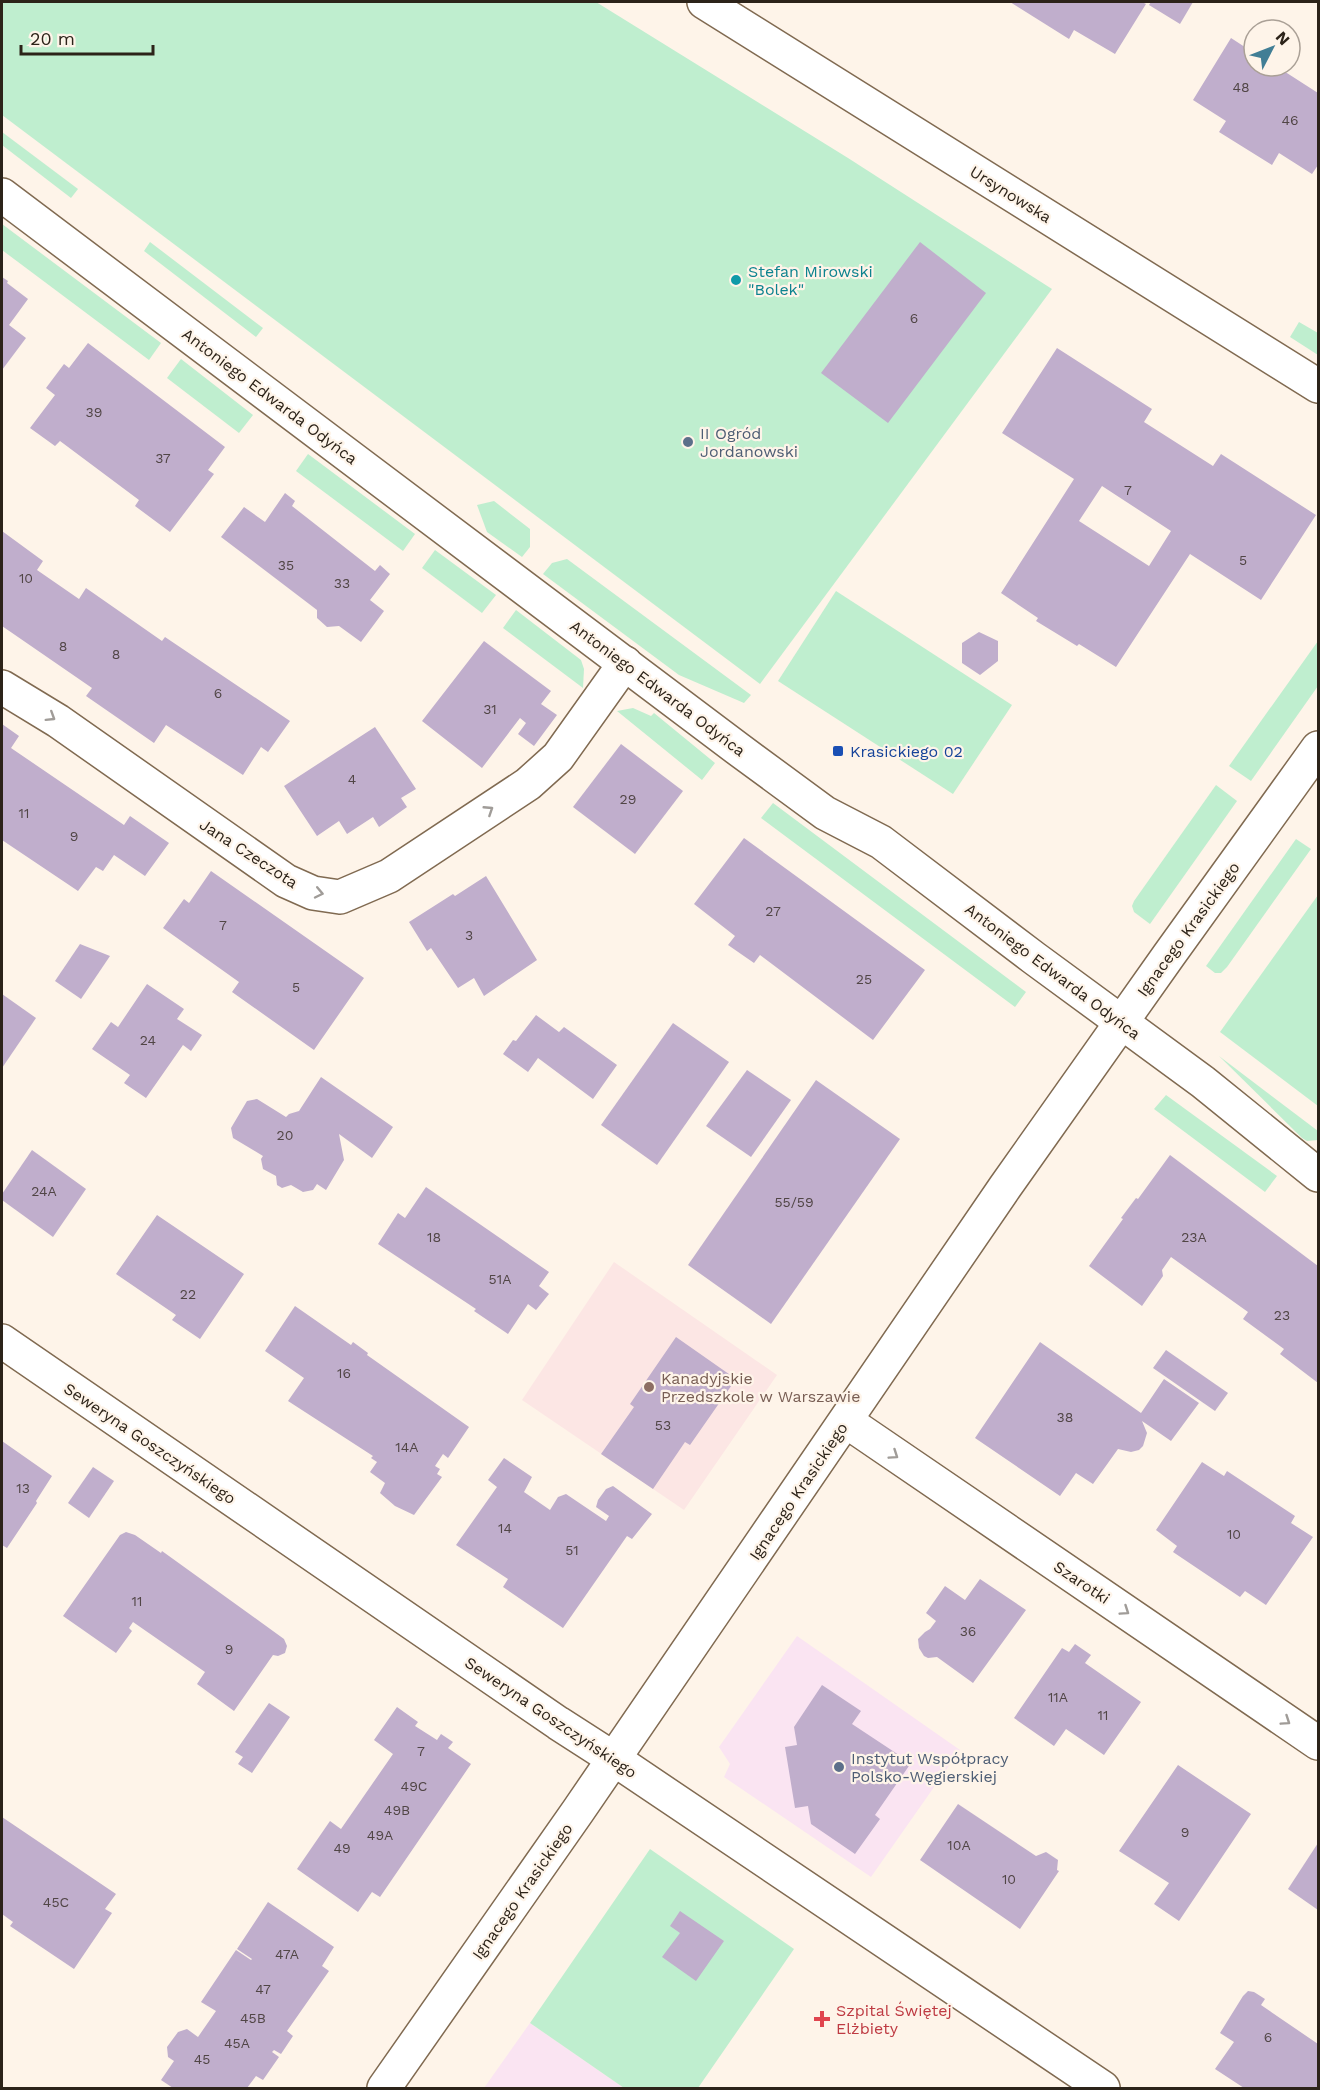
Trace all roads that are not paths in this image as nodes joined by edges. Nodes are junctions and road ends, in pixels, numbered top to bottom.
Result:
1 (704, 2) edge
2 (2, 195) edge
3 (1318, 386) edge
4 (625, 663) junction
5 (2, 687) edge
6 (1318, 748) edge
7 (1121, 1022) junction
8 (1318, 1175) edge
9 (2, 1341) edge
10 (846, 1421) junction
11 (1318, 1743) edge
12 (614, 1759) junction
13 (384, 2088) edge
14 (1103, 2088) edge

1 - 3 street, Ursynowska
2 - 4 street, Antoniego Edwarda Odyńca
5 -> 4 street, Jana Czeczota
4 - 7 street, Antoniego Edwarda Odyńca
6 - 7 street, Ignacego Krasickiego
7 - 8 street, Antoniego Edwarda Odyńca
7 - 10 street, Ignacego Krasickiego
9 - 12 street, Seweryna Goszczyńskiego
10 -> 11 street, Szarotki
10 - 12 street, Ignacego Krasickiego
12 - 13 street, Ignacego Krasickiego
12 - 14 street, Seweryna Goszczyńskiego

